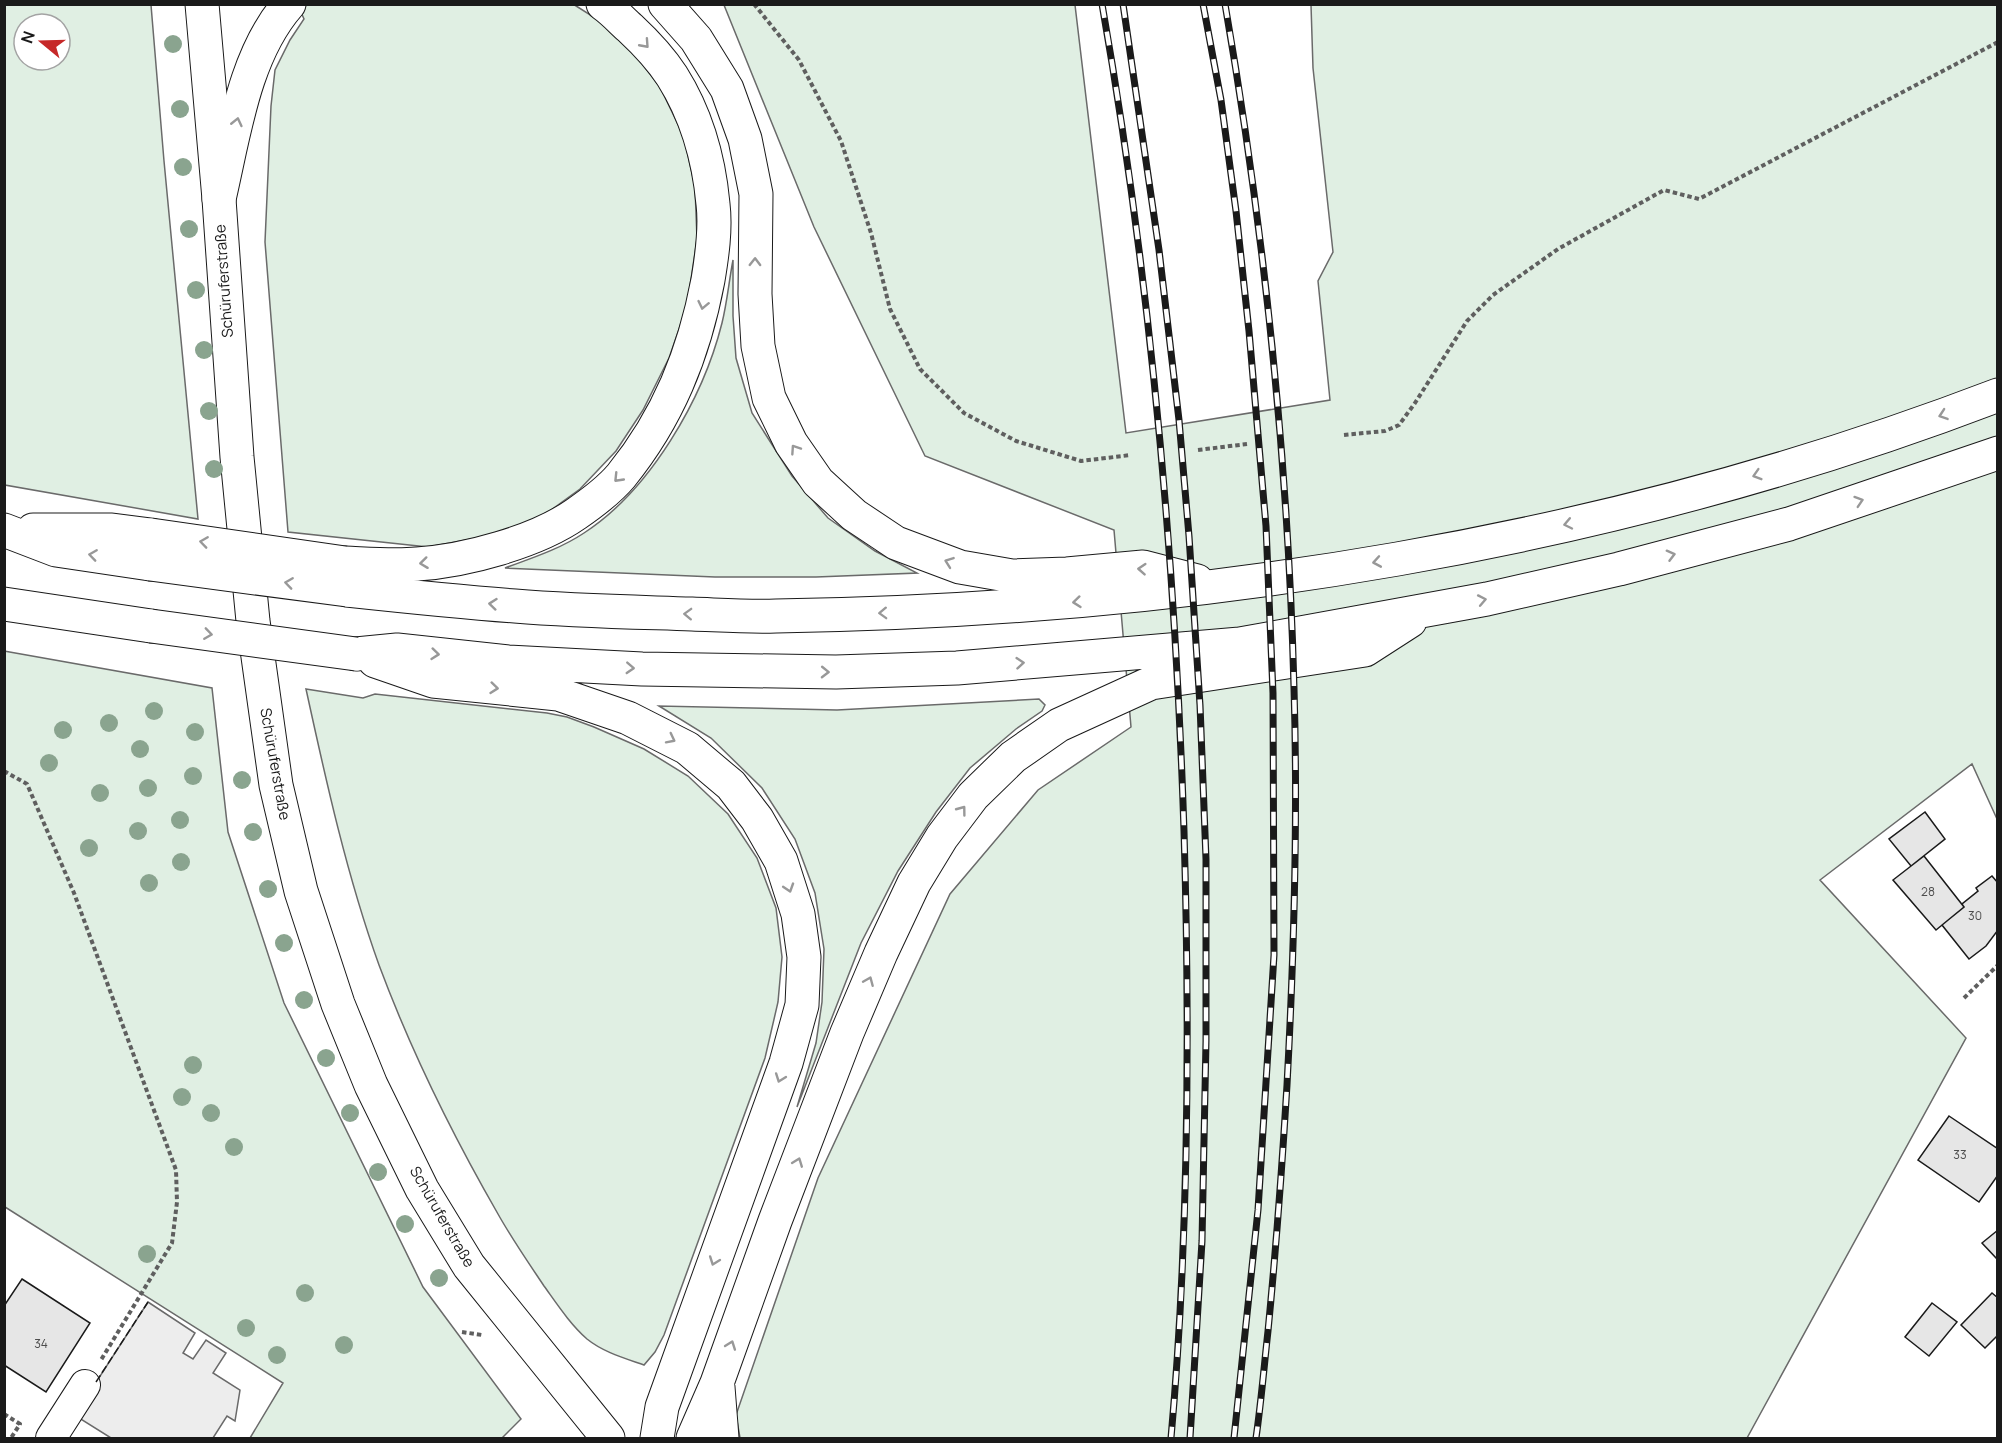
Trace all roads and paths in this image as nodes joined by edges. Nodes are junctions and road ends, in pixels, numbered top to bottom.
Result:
1 (202, 4) edge
2 (289, 4) edge
3 (603, 4) edge
4 (665, 4) edge
5 (754, 4) edge
6 (1998, 42) edge
7 (219, 199) junction
8 (1998, 395) edge
9 (1344, 435) dead end
10 (1247, 444) dead end
11 (1198, 450) dead end
12 (1998, 453) edge
13 (1131, 455) dead end
14 (4, 530) edge
15 (346, 577) junction
16 (1219, 586) junction
17 (4, 604) edge
18 (1424, 611) junction
19 (356, 654) junction
20 (4, 771) edge
21 (1998, 965) edge
22 (1965, 998) dead end
23 (717, 1383) junction
24 (85, 1385) joint
25 (4, 1414) edge
26 (11, 1438) edge
27 (51, 1438) edge
28 (608, 1438) edge
29 (657, 1438) edge
30 (693, 1438) edge
31 (722, 1438) edge

1 - 7 main road, Schüruferstraße
7 -> 2 main road
3 -> 15 main road
16 -> 4 main road
5 - 13 path
6 - 9 path
7 - 28 main road, Schüruferstraße
8 -> 16 main road
10 - 11 path
18 -> 12 main road
15 -> 14 main road, bridge
16 -> 15 main road
17 -> 19 main road, bridge
19 -> 18 main road
23 -> 18 main road
19 -> 29 main road
20 - 24 path
21 - 22 path
23 - 30 main road
23 - 31 main road
24 - 27 street
25 - 26 path

